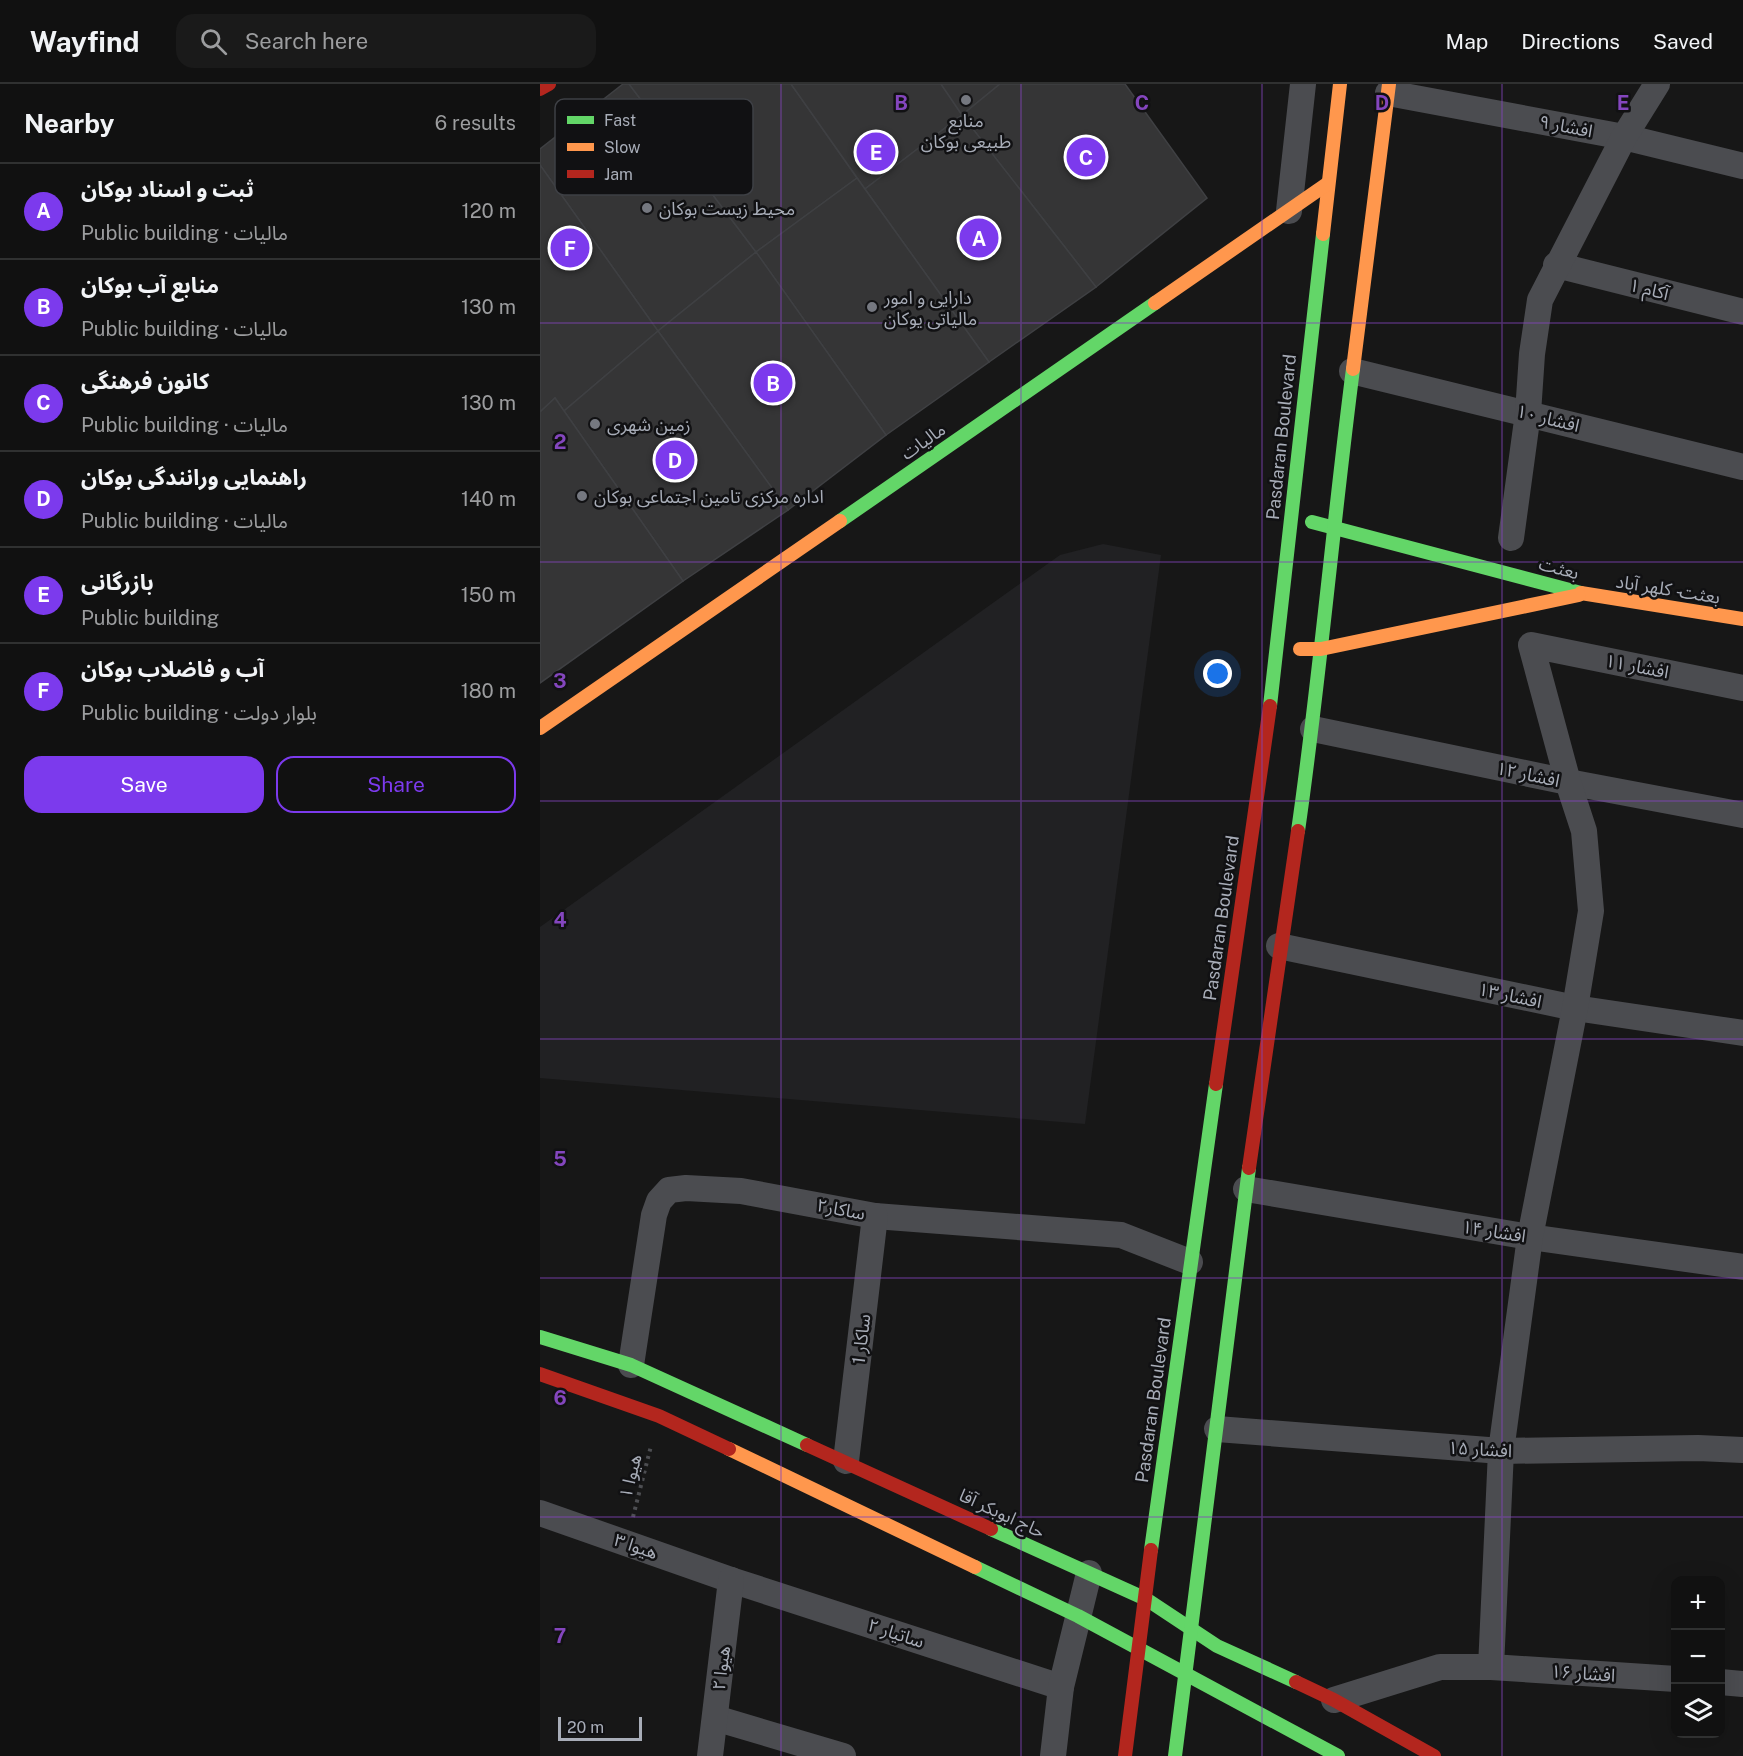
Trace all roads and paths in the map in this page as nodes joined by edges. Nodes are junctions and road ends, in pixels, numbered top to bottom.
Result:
1 (549, 84) edge
2 (1303, 84) edge
3 (1340, 84) edge
4 (1657, 84) edge
5 (1389, 88) edge
6 (540, 89) edge
7 (1624, 137) junction
8 (1743, 166) edge
9 (1327, 184) junction
10 (1289, 211) junction
11 (1556, 265) junction
12 (1743, 312) edge
13 (1352, 371) junction
14 (1528, 413) junction
15 (1743, 467) edge
16 (1290, 516) junction
17 (1333, 527) junction
18 (1510, 538) dead end
19 (1586, 594) junction
20 (1743, 619) edge
21 (1278, 648) junction
22 (1321, 649) junction
23 (1743, 687) edge
24 (540, 728) edge
25 (1313, 729) junction
26 (1568, 782) junction
27 (1743, 815) edge
28 (1280, 946) junction
29 (1575, 1008) junction
30 (1743, 1033) edge
31 (1246, 1189) junction
32 (875, 1216) junction
33 (1530, 1237) junction
34 (1190, 1262) junction
35 (1743, 1267) edge
36 (540, 1337) edge
37 (631, 1365) junction
38 (540, 1374) edge
39 (659, 1416) junction
40 (1217, 1429) junction
41 (1743, 1450) edge
42 (1501, 1451) junction
43 (846, 1461) junction
44 (540, 1513) edge
45 (627, 1542) junction
46 (1089, 1573) junction
47 (731, 1580) junction
48 (1146, 1599) junction
49 (1078, 1616) junction
50 (1192, 1631) junction
51 (1139, 1648) junction
52 (1491, 1667) junction
53 (1187, 1674) junction
54 (1671, 1679) edge
55 (1725, 1682) edge
56 (1743, 1684) edge
57 (1061, 1687) junction
58 (1334, 1700) junction
59 (715, 1718) junction
60 (710, 1756) edge
61 (843, 1756) edge
62 (1053, 1756) edge
63 (1125, 1756) edge
64 (1175, 1756) edge
65 (1338, 1756) edge
66 (1434, 1756) edge

1 - 6 main road
2 - 10 street
3 - 9 main road, Pasdaran Boulevard
4 - 7 street
5 - 7 street, افشار ۹
5 - 13 main road
7 - 8 street, افشار ۹
7 - 11 street
9 - 10 main road, مالیات
9 - 16 main road, Pasdaran Boulevard
10 - 24 main road, مالیات
11 - 12 street, آکام ۱
11 - 14 street
13 - 14 street, افشار ۱۰
13 - 17 main road
14 - 15 street, افشار ۱۰
14 - 18 street
16 - 17 main road, بعثت
16 - 21 main road, Pasdaran Boulevard
17 - 19 main road, بعثت
17 - 22 main road
19 - 20 main road, بعثت- کلهر آباد
19 - 22 main road, بعثت
21 - 22 main road, بعثت
21 - 34 main road, Pasdaran Boulevard
22 - 25 main road
23 - 26 street, افشار ۱۱
25 - 26 street, افشار ۱۲
25 - 28 main road
26 - 27 street, افشار ۱۲
26 - 29 street
28 - 29 street, افشار ۱۳
28 - 31 main road
29 - 30 street, افشار ۱۳
29 - 33 street
31 - 33 street, افشار ۱۴
31 - 40 main road
32 - 34 street, ساکار۲
32 - 37 street, ساکار۲
32 - 43 street, ساکار 1
33 - 35 street, افشار ۱۴
33 - 42 street
34 - 48 main road, Pasdaran Boulevard
36 - 37 main road, حاج ابوبکر آقا
37 - 43 main road, حاج ابوبکر آقا
38 - 39 main road
39 - 45 path, هیوا ۱
39 - 49 main road
40 - 42 street, افشار ۱۵
40 - 50 main road
41 - 42 street, افشار ۱۵
42 - 52 street
43 - 46 main road, حاج ابوبکر آقا
44 - 45 street, هیوا ۳
45 - 47 street, هیوا ۳
46 - 48 main road, حاج ابوبکر آقا
46 - 49 street
47 - 57 street, ساتیار ۲
47 - 59 street, هیوا ۲
48 - 50 main road, حاج ابوبکر آقا
48 - 51 main road, Pasdaran Boulevard
49 - 51 main road
49 - 57 street
50 - 53 main road
50 - 58 main road, حاج ابوبکر آقا
51 - 53 main road
51 - 63 main road, Pasdaran Boulevard
52 - 54 street, افشار ۱۶
52 - 58 street, افشار ۱۶
53 - 64 main road
53 - 65 main road
55 - 56 street
57 - 62 street
58 - 66 main road, حاج ابوبکر آقا
59 - 60 street, هیوا ۲
59 - 61 street

